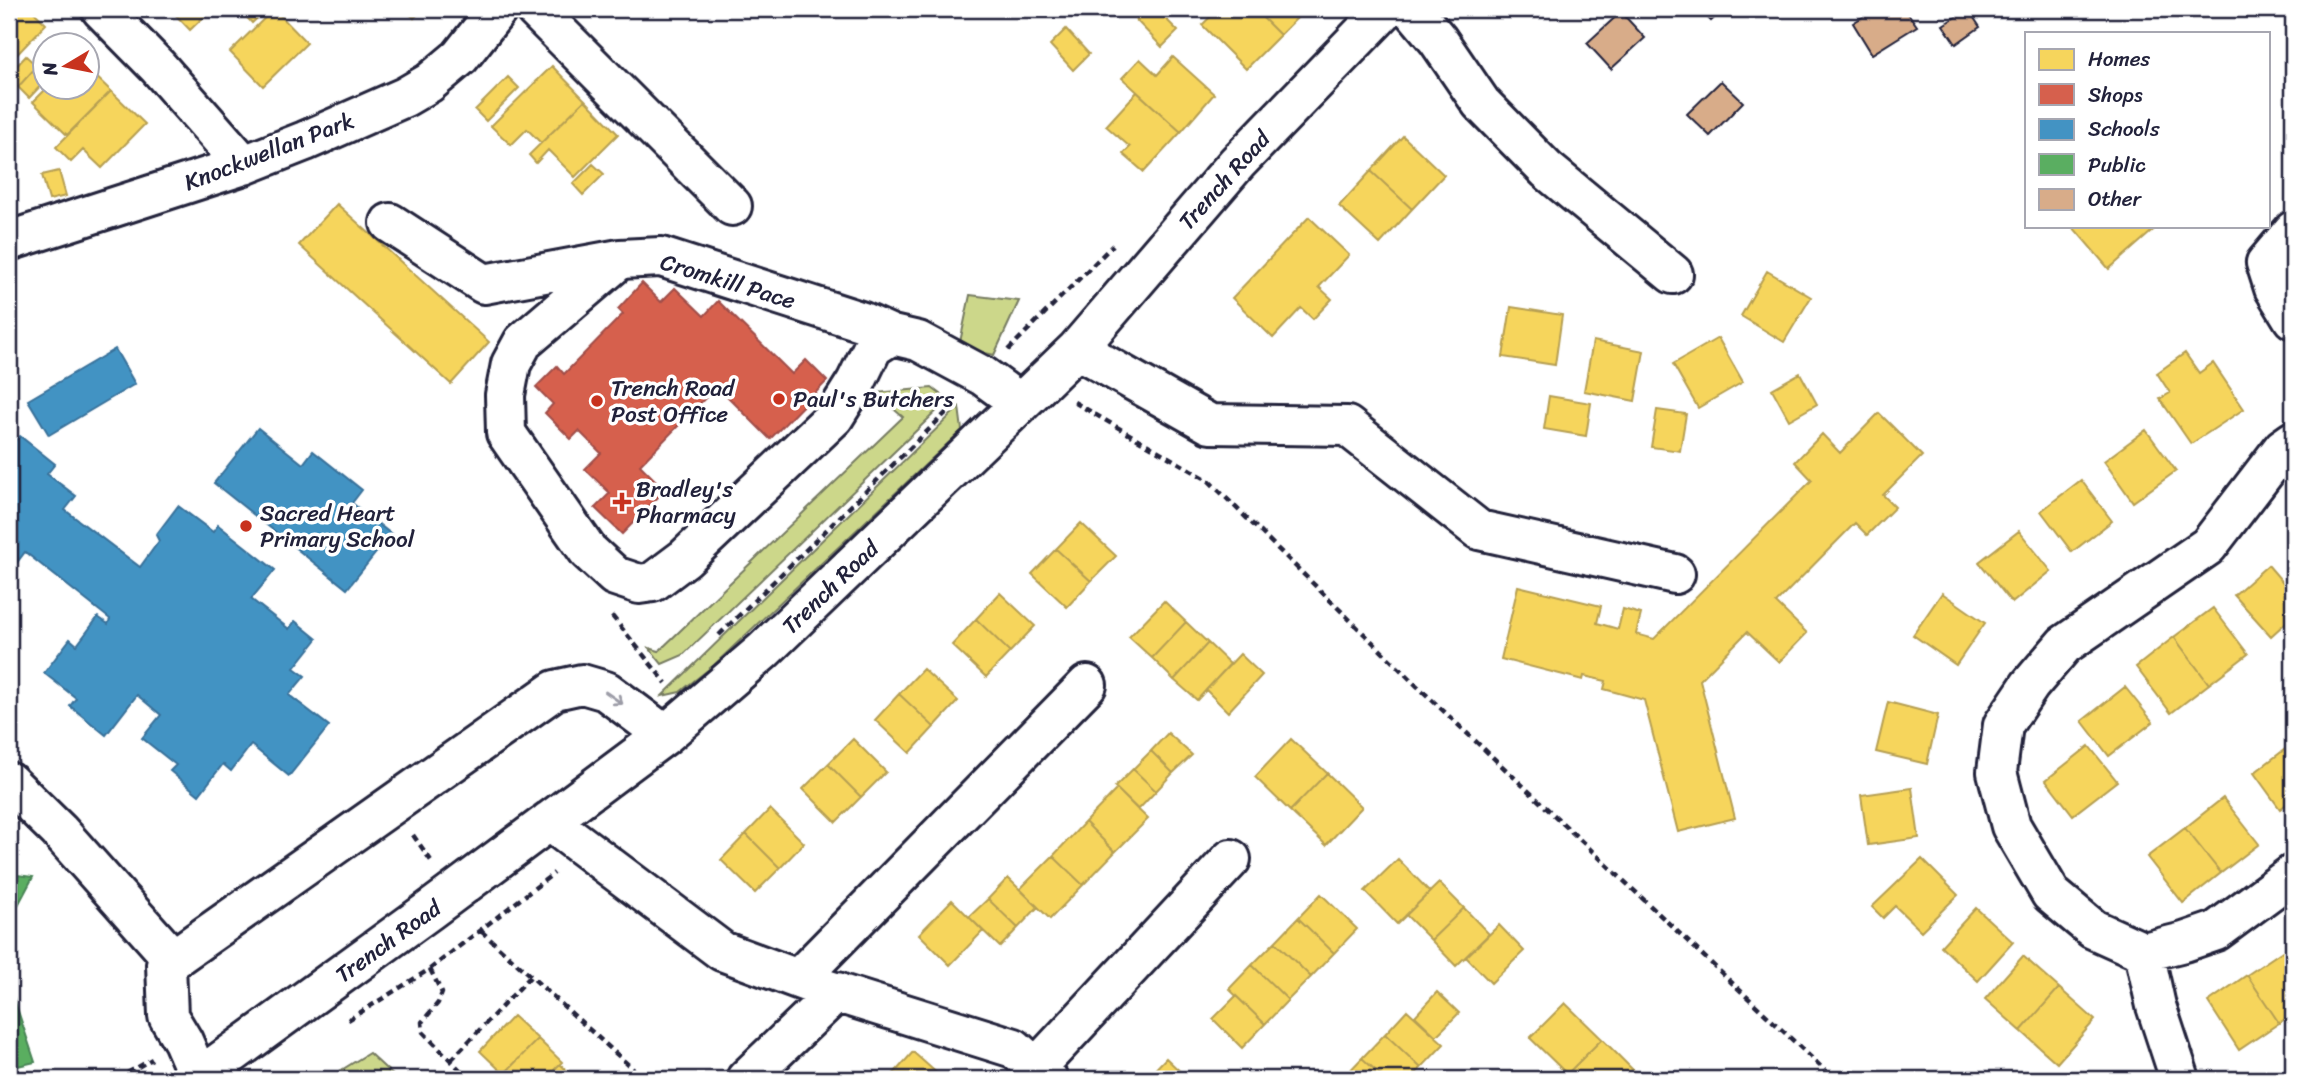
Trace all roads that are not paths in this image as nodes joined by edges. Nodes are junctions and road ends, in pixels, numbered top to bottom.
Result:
1 (101, 9) edge
2 (498, 9) edge
3 (535, 9) edge
4 (1386, 9) edge
5 (1412, 9) edge
6 (244, 165) junction
7 (732, 205) dead end
8 (390, 223) dead end
9 (2293, 232) edge
10 (9, 241) edge
11 (620, 259) junction
12 (1673, 274) dead end
13 (2293, 319) edge
14 (892, 335) junction
15 (1077, 349) junction
16 (1031, 394) junction
17 (2293, 441) edge
18 (1675, 574) dead end
19 (1087, 685) dead end
20 (665, 735) junction
21 (9, 782) edge
22 (549, 821) junction
23 (1231, 859) dead end
24 (2293, 874) edge
25 (2144, 952) junction
26 (173, 959) junction
27 (798, 979) junction
28 (837, 992) junction
29 (1042, 1074) edge
30 (198, 1078) edge
31 (746, 1079) edge
32 (2180, 1079) edge

1 - 6 street
2 - 6 street, Knockwellan Park
3 - 7 street
4 - 15 street, Trench Road
5 - 12 street
6 - 10 street, Knockwellan Park
8 - 11 street, Cromkill Pace
9 - 13 street
11 - 14 street, Cromkill Pace
11 - 14 street
14 - 16 street, Cromkill Pace
15 - 16 street, Trench Road
15 - 18 street
16 - 20 street, Trench Road
17 - 25 street
19 - 27 street
20 - 22 street, Trench Road
26 -> 20 street
21 - 26 street
22 - 27 street
22 - 30 street, Trench Road
23 - 29 street
24 - 25 street
25 - 32 street
26 - 30 street
27 - 28 street
28 - 29 street
28 - 31 street

